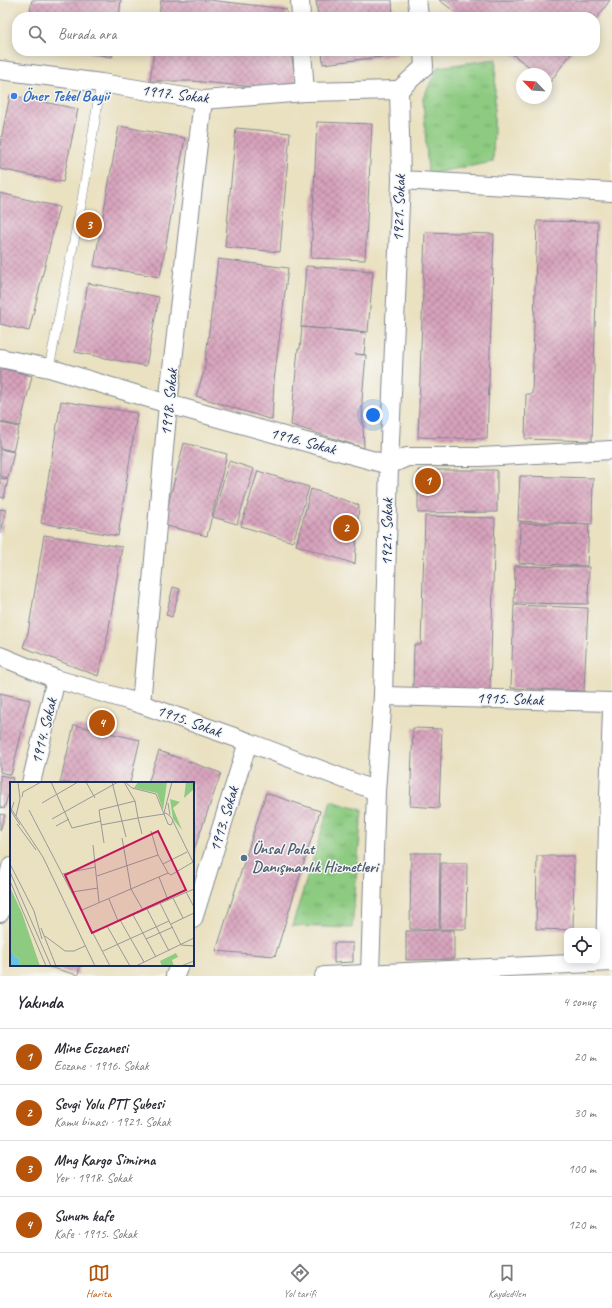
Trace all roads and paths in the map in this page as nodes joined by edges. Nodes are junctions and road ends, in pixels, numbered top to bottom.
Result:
1 (300, 0) edge
2 (417, 0) edge
3 (301, 12) edge
4 (418, 12) edge
5 (302, 56) edge
6 (423, 56) edge
7 (0, 70) edge
8 (101, 83) junction
9 (399, 90) junction
10 (305, 92) junction
11 (203, 100) junction
12 (401, 180) junction
13 (612, 192) edge
14 (0, 358) edge
15 (49, 368) junction
16 (168, 404) junction
17 (612, 450) edge
18 (389, 465) junction
19 (0, 656) edge
20 (56, 679) junction
21 (383, 696) junction
22 (612, 702) edge
23 (141, 704) junction
24 (612, 711) edge
25 (248, 742) junction
26 (31, 782) edge
27 (376, 791) junction
28 (610, 824) edge
29 (10, 871) edge
30 (0, 913) edge
31 (194, 916) edge
32 (609, 962) edge
33 (179, 966) edge
34 (370, 973) junction
35 (175, 976) edge
36 (324, 976) edge

1 - 3 street
2 - 4 street
5 - 10 street
6 - 9 street
7 - 8 street, 1917. Sokak
8 - 11 street, 1917. Sokak
8 - 15 lane
9 - 10 street, 1917. Sokak
9 - 12 street, 1921. Sokak
10 - 11 street, 1917. Sokak
11 - 16 street, 1918. Sokak
12 - 13 street
12 - 18 street, 1921. Sokak
14 - 15 street, 1916. Sokak
15 - 16 street, 1916. Sokak
16 - 18 street, 1916. Sokak
16 - 23 street, 1918. Sokak
17 - 18 street
18 - 21 street, 1921. Sokak
19 - 20 street, 1915. Sokak
20 - 23 street, 1915. Sokak
20 - 26 street, 1914. Sokak
21 - 22 street, 1915. Sokak
21 - 27 street, 1921. Sokak
23 - 25 street, 1915. Sokak
24 - 28 street
25 - 27 street, 1915. Sokak
25 - 31 street, 1913. Sokak
27 - 34 street, 1921. Sokak
28 - 32 street
29 - 30 street
32 - 34 street
33 - 35 street
34 - 36 street

